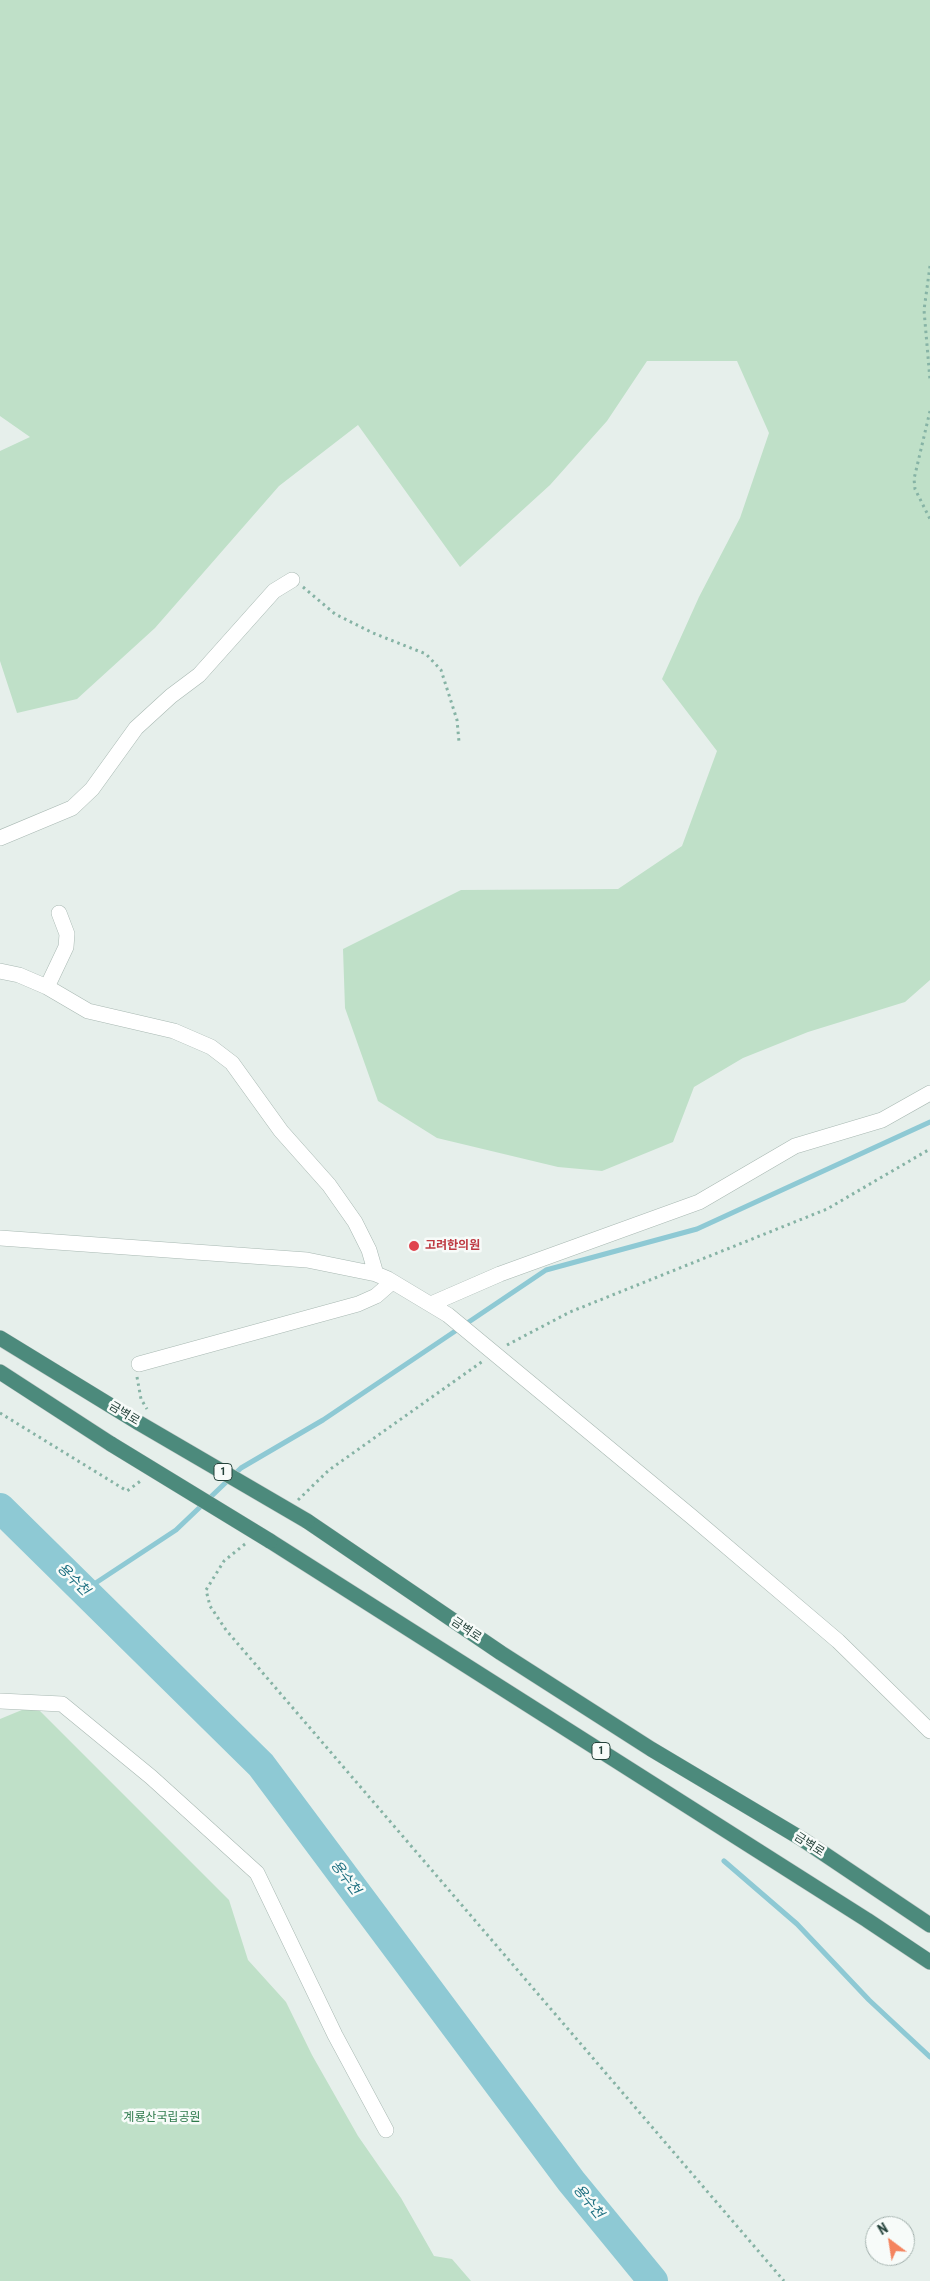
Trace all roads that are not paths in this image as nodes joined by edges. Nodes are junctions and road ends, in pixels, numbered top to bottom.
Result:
1 (292, 580) road end
2 (0, 838) edge
3 (60, 913) dead end
4 (0, 971) edge
5 (47, 987) junction
6 (930, 1093) edge
7 (0, 1238) edge
8 (376, 1274) junction
9 (392, 1282) junction
10 (431, 1304) junction
11 (0, 1338) edge
12 (139, 1364) dead end
13 (0, 1372) edge
14 (0, 1701) edge
15 (930, 1731) edge
16 (930, 1925) edge
17 (930, 1962) edge
18 (386, 2130) dead end

1 - 2 street
3 - 5 street
4 - 5 street
5 - 8 street
6 - 10 street
7 - 8 street
8 - 9 street
9 - 10 street
9 - 12 street
10 - 15 street
11 - 16 highway, 금벽로 / 1, bridge
13 - 17 highway, 1, bridge
14 - 18 street

